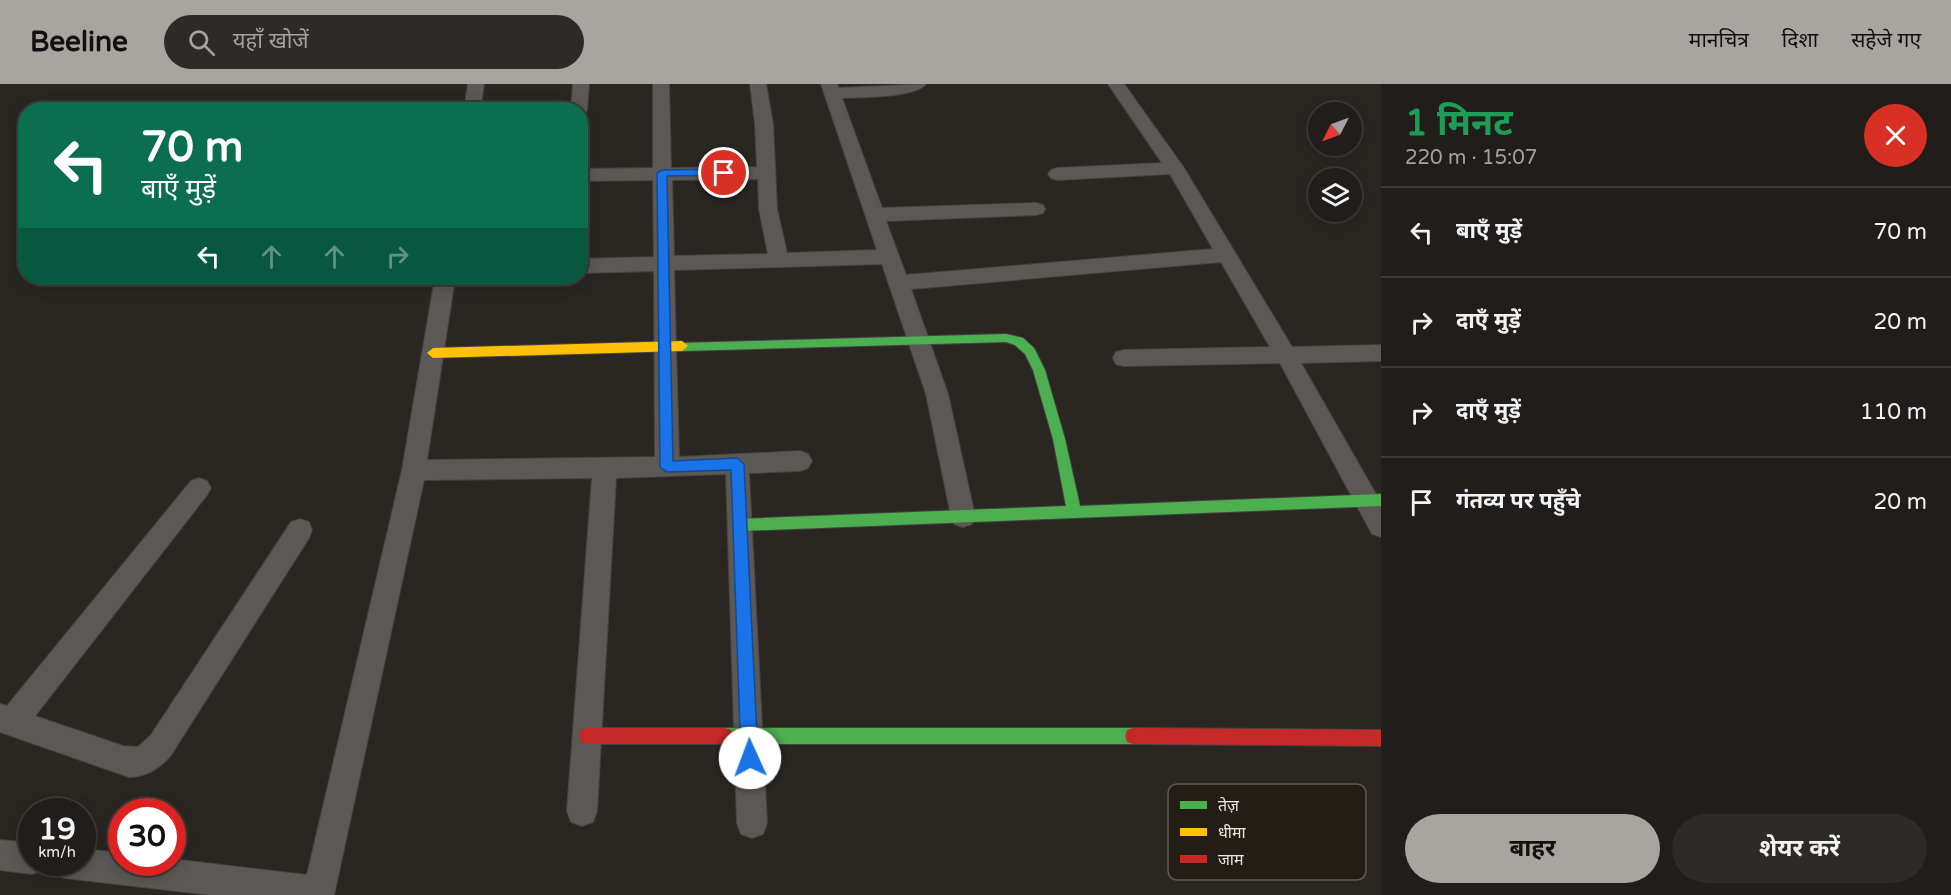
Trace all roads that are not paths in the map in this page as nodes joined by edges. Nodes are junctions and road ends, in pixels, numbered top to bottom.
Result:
1 (476, 84) edge
2 (581, 84) edge
3 (661, 84) edge
4 (758, 84) edge
5 (918, 84) edge
6 (1116, 84) edge
7 (830, 89) edge
8 (473, 102) edge
9 (580, 102) edge
10 (1176, 168) junction
11 (662, 173) junction
12 (765, 173) junction
13 (1057, 174) dead end
14 (588, 175) edge
15 (1036, 209) dead end
16 (874, 215) junction
17 (1227, 255) junction
18 (889, 257) junction
19 (779, 260) junction
20 (664, 264) junction
21 (588, 266) edge
22 (897, 283) junction
23 (444, 285) edge
24 (918, 342) junction
25 (665, 346) junction
26 (433, 353) junction
27 (1381, 353) edge
28 (1286, 355) junction
29 (1124, 358) dead end
30 (800, 461) dead end
31 (737, 464) junction
32 (667, 467) junction
33 (604, 468) junction
34 (414, 470) junction
35 (199, 488) dead end
36 (1374, 500) edge
37 (1074, 512) junction
38 (963, 516) junction
39 (740, 525) junction
40 (1381, 526) edge
41 (300, 530) dead end
42 (6, 720) edge
43 (587, 736) junction
44 (749, 736) junction
45 (1381, 738) edge
46 (582, 811) dead end
47 (752, 823) dead end
48 (0, 855) edge
49 (18, 857) edge
50 (96, 866) edge
51 (319, 894) edge

1 - 8 street
2 - 9 street
3 - 11 street
4 - 12 street
5 - 7 street
6 - 10 street
7 - 16 street
10 - 13 street
10 - 17 street
11 - 12 street
11 - 14 street
11 - 20 street
12 - 19 street
15 - 16 street
16 - 18 street
17 - 22 street
17 - 28 street
18 - 19 street
18 - 22 street
19 - 20 street
20 - 21 street
20 - 25 street
22 - 24 street
23 - 26 street
24 - 25 street
24 - 37 street
24 - 38 street
25 - 26 street
25 - 32 street
26 - 34 street
27 - 28 street
28 - 29 street
28 - 36 street
30 - 31 street
31 - 32 street
31 - 39 street
32 - 33 street
33 - 34 street
33 - 43 street
34 - 51 street
35 - 42 street
36 - 37 street
36 - 40 street
37 - 38 street
38 - 39 street
39 - 44 street
41 - 42 street
43 - 44 street
43 - 46 street
44 - 45 street
44 - 47 street
48 - 49 street
50 - 51 street

